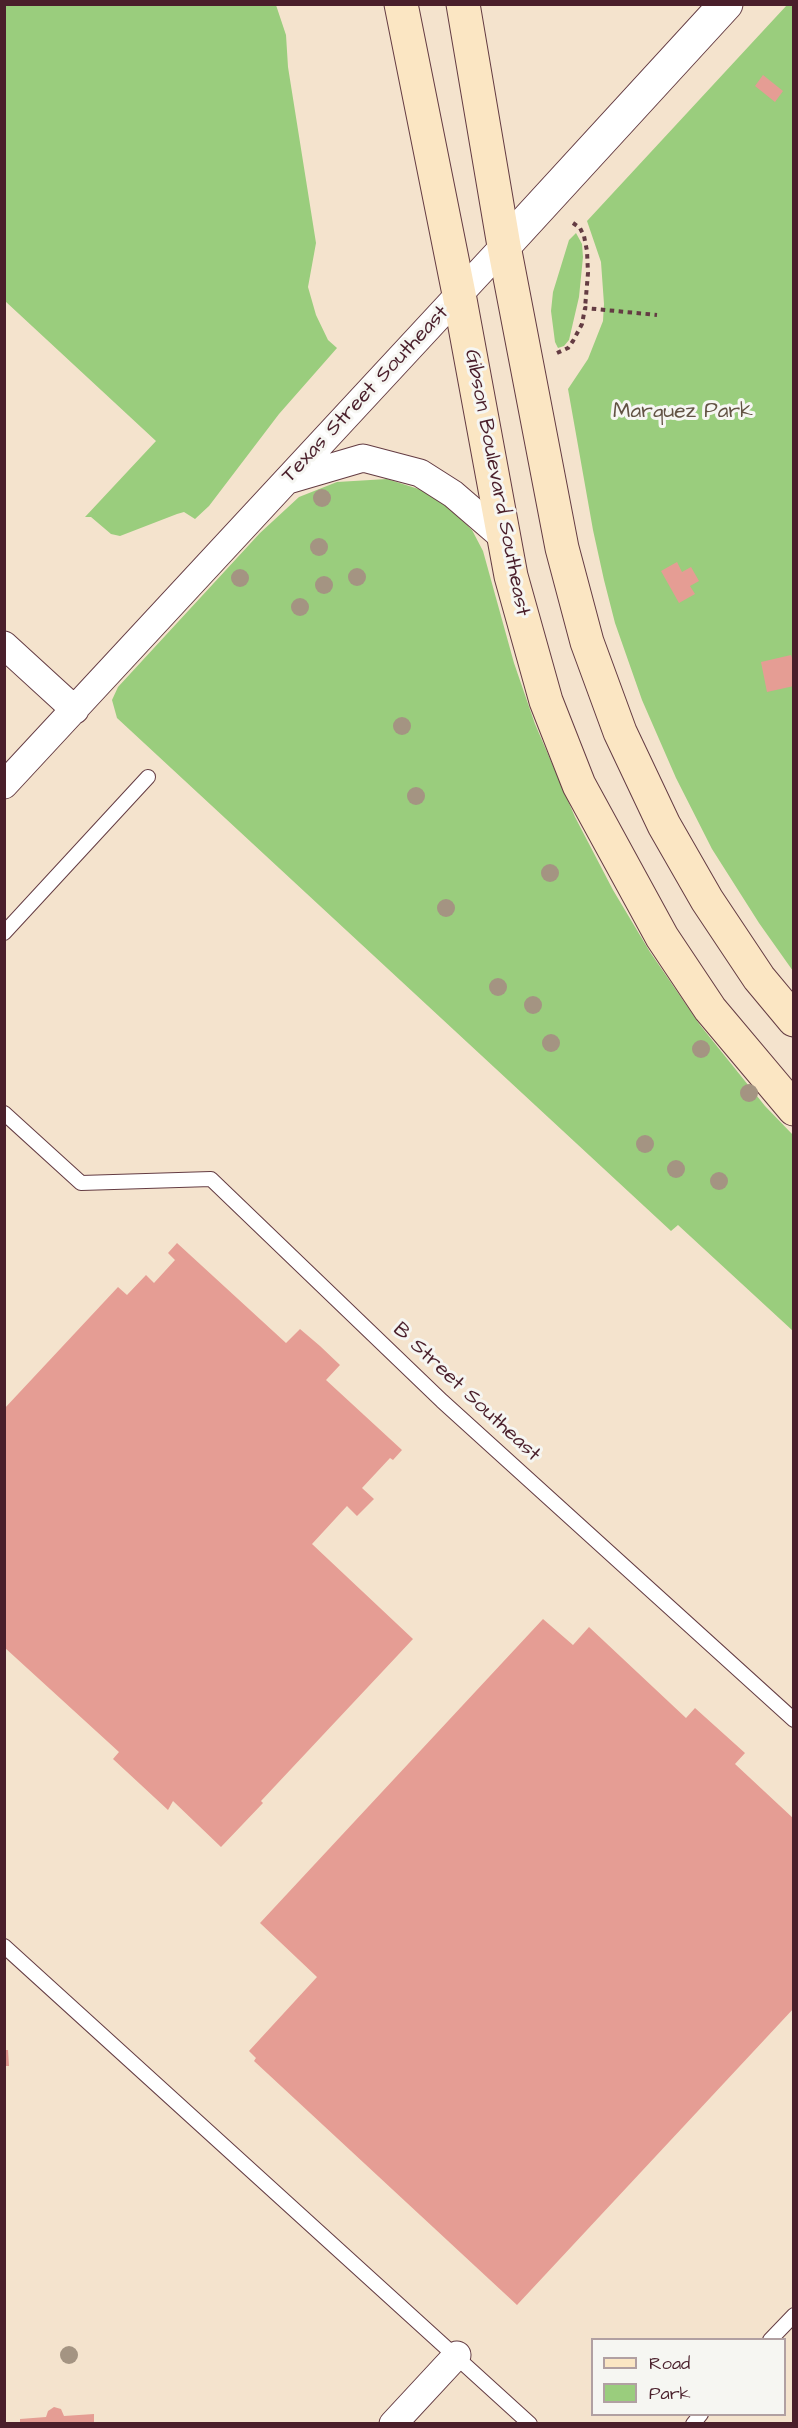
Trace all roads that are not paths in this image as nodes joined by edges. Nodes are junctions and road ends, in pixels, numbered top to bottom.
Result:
1 (401, 4) edge
2 (463, 4) edge
3 (726, 4) edge
4 (504, 246) junction
5 (459, 294) junction
6 (286, 481) junction
7 (504, 538) junction
8 (4, 645) edge
9 (75, 710) junction
10 (148, 777) dead end
11 (4, 784) edge
12 (4, 933) edge
13 (794, 1020) edge
14 (794, 1109) edge
15 (4, 1113) edge
16 (794, 1720) edge
17 (4, 1946) edge
18 (794, 2315) edge
19 (772, 2338) edge
20 (457, 2355) junction
21 (393, 2424) edge
22 (530, 2424) edge

1 - 5 main road, Gibson Boulevard Southeast
2 - 4 main road
3 - 4 street, Texas Street Southeast
4 - 5 street, Texas Street Southeast
4 - 13 main road
5 - 6 street, Texas Street Southeast
5 - 7 main road, Gibson Boulevard Southeast
6 - 7 street
6 - 9 street, Texas Street Southeast
7 - 14 main road, Gibson Boulevard Southeast
8 - 9 street
9 - 11 street, Texas Street Southeast
10 - 12 lane
15 - 16 lane, B Street Southeast
17 - 20 lane
18 - 19 lane
20 - 21 street
20 - 22 lane

